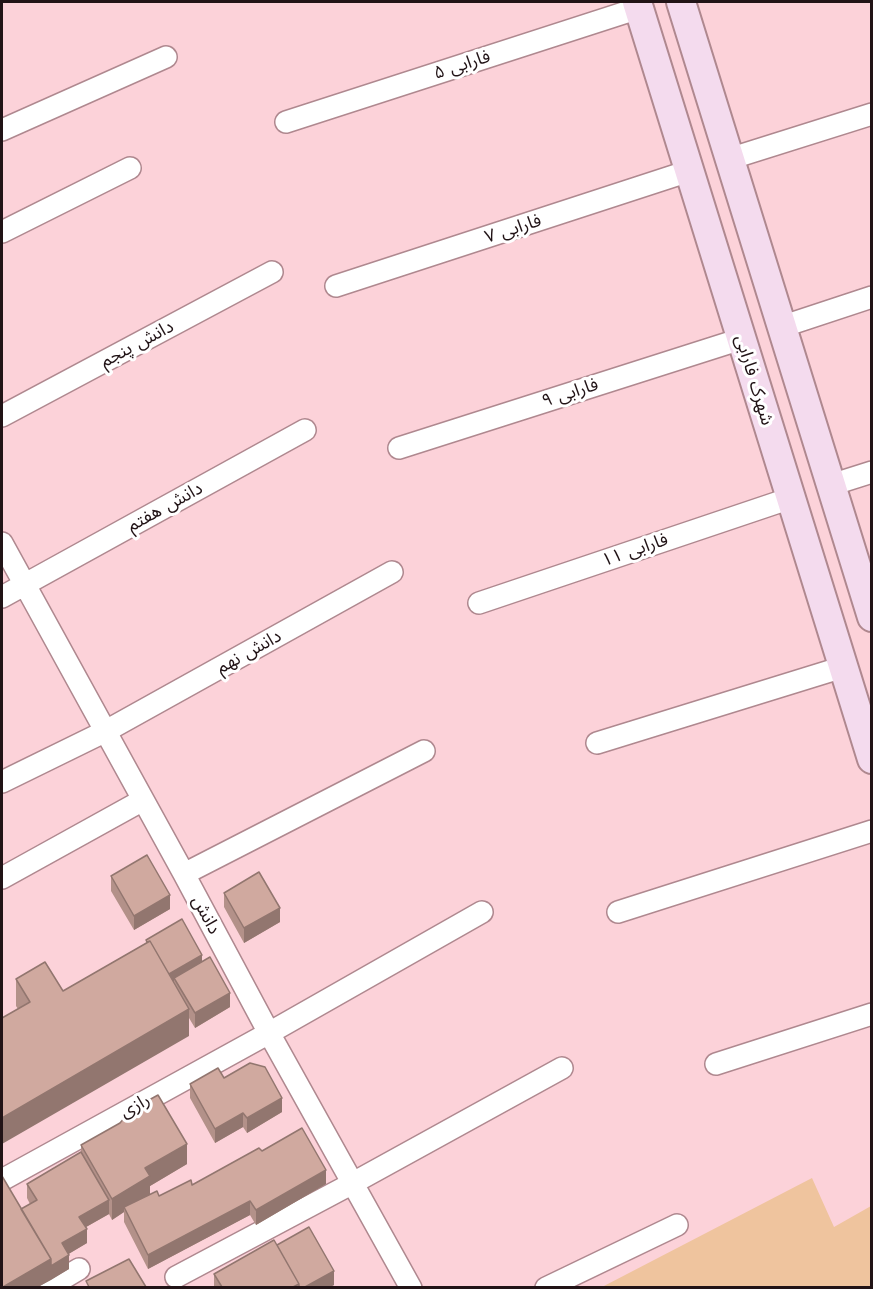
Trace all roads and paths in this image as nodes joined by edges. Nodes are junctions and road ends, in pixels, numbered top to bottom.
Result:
1 (681, 2) edge
2 (638, 5) edge
3 (166, 57) dead end
4 (872, 114) edge
5 (286, 122) dead end
6 (2, 130) edge
7 (729, 159) junction
8 (130, 168) dead end
9 (689, 171) junction
10 (2, 232) edge
11 (272, 272) dead end
12 (336, 286) dead end
13 (872, 297) edge
14 (781, 327) junction
15 (741, 339) junction
16 (2, 416) edge
17 (305, 430) dead end
18 (399, 448) dead end
19 (872, 472) edge
20 (831, 485) junction
21 (790, 498) junction
22 (2, 543) edge
23 (392, 572) dead end
24 (24, 585) junction
25 (2, 597) edge
26 (479, 603) dead end
27 (872, 617) edge
28 (843, 667) junction
29 (106, 731) junction
30 (597, 743) dead end
31 (424, 751) dead end
32 (872, 759) edge
33 (2, 782) edge
34 (143, 800) junction
35 (872, 831) edge
36 (184, 874) junction
37 (2, 878) edge
38 (482, 912) dead end
39 (618, 912) dead end
40 (872, 1014) edge
41 (269, 1033) junction
42 (716, 1064) dead end
43 (562, 1068) dead end
44 (2, 1180) edge
45 (353, 1183) junction
46 (676, 1225) dead end
47 (79, 1269) dead end
48 (176, 1277) dead end
49 (47, 1287) edge
50 (411, 1287) edge
51 (546, 1287) edge

1 - 7 main road
2 - 5 street, فارابی ۵
2 - 9 main road, شهرک فارابی
3 - 6 street
4 - 7 street
7 - 14 main road
8 - 10 street
9 - 12 street, فارابی ۷
9 - 15 main road, شهرک فارابی
11 - 16 street, دانش پنجم
13 - 14 street
14 - 20 main road
15 - 18 street, فارابی ۹
15 - 21 main road, شهرک فارابی
17 - 24 street, دانش هفتم
19 - 20 street
20 - 21 main road
20 - 27 main road
21 - 26 street, فارابی ۱۱
21 - 28 main road, شهرک فارابی
22 - 24 street, دانش
23 - 29 street, دانش نهم
24 - 25 street, دانش هفتم
24 - 29 street, دانش
28 - 30 street
28 - 32 main road, شهرک فارابی
29 - 33 street, دانش نهم
29 - 34 street, دانش
31 - 36 street
34 - 36 street, دانش
34 - 37 street
35 - 39 street
36 - 41 street, دانش
38 - 41 street, رازی
40 - 42 street
41 - 44 street, رازی
41 - 45 street, دانش
43 - 45 street
45 - 48 street
45 - 50 street, دانش
46 - 51 street
47 - 49 street

